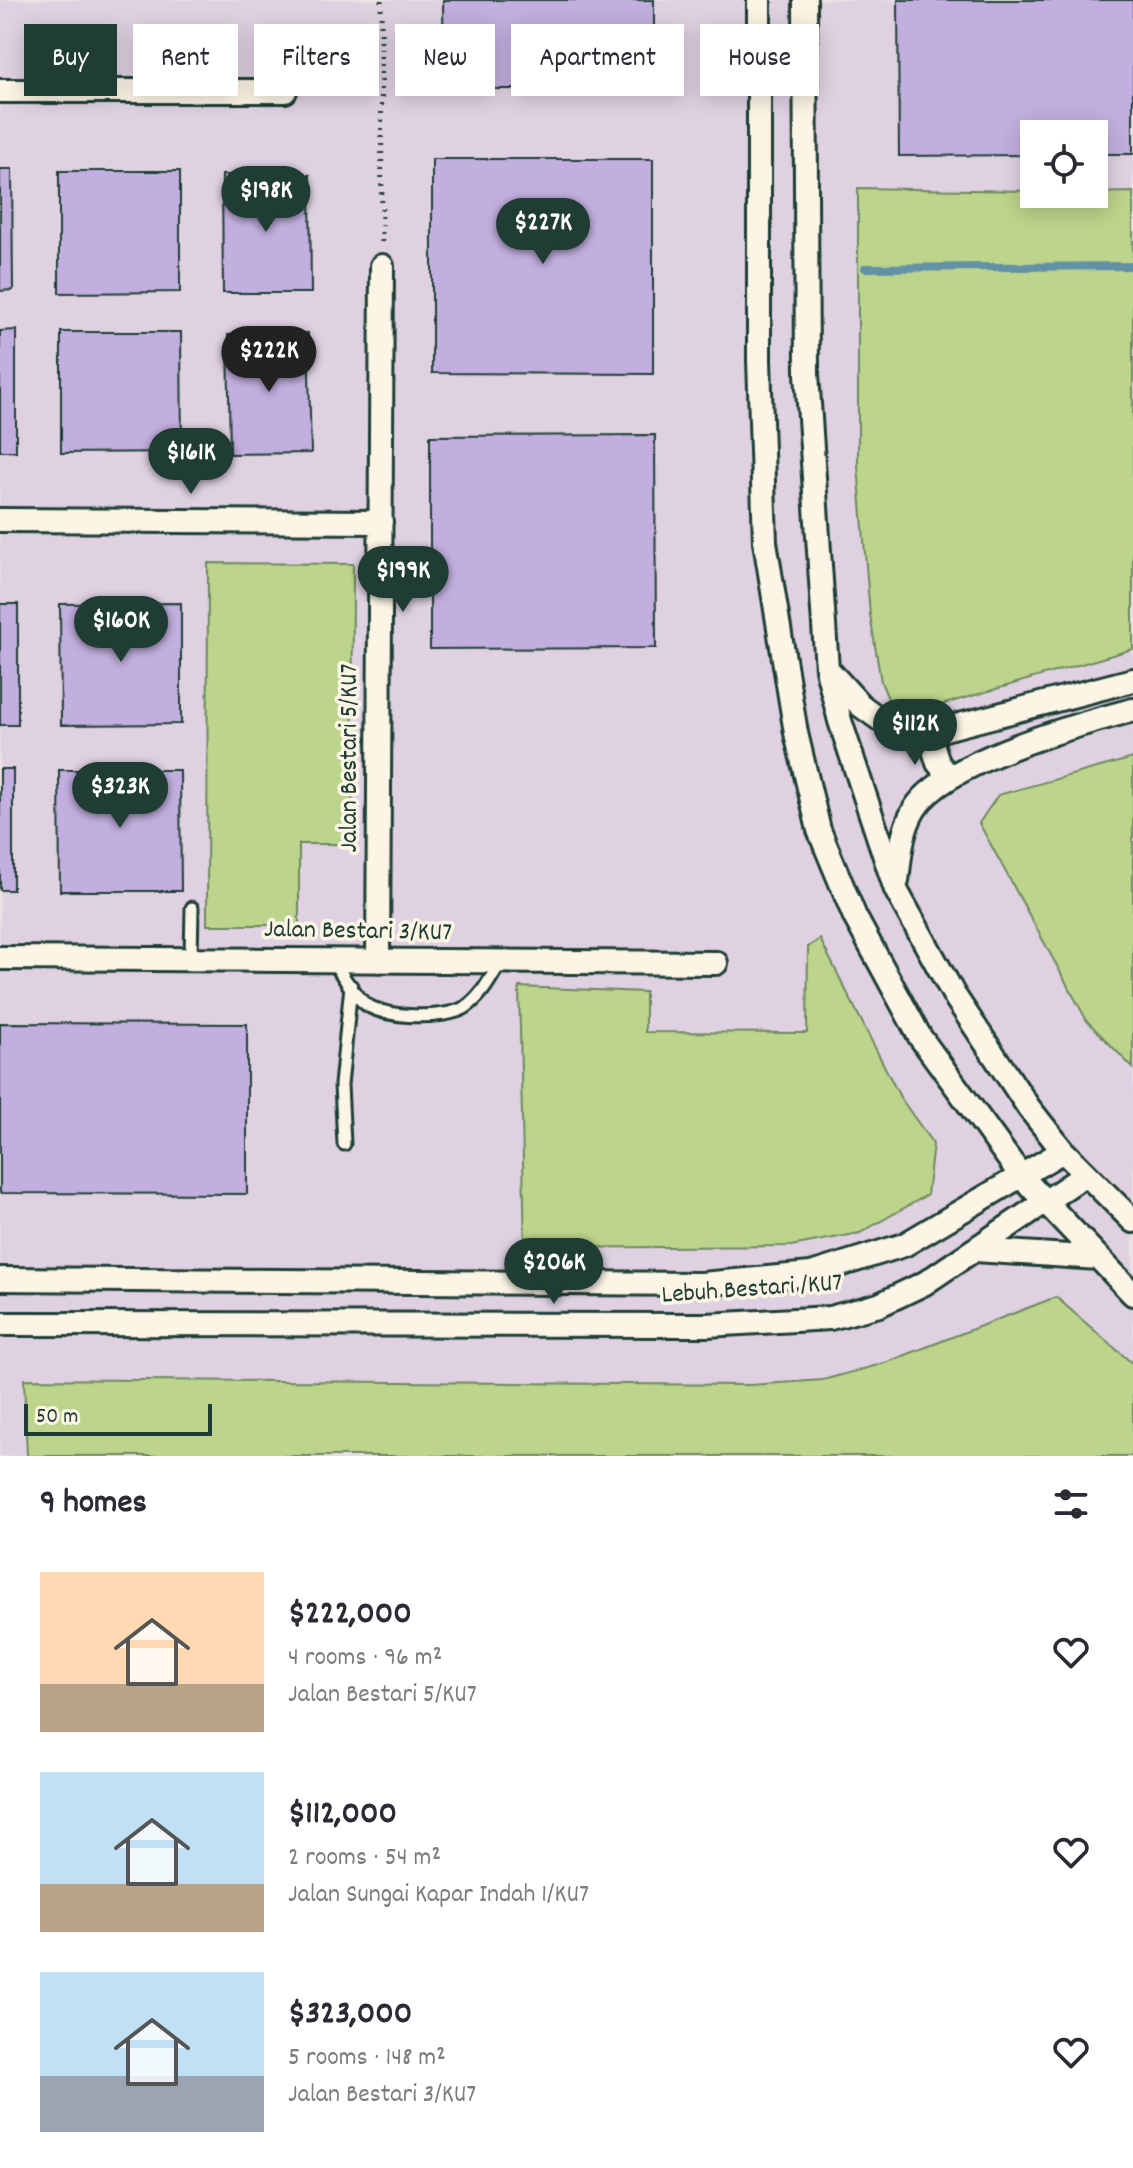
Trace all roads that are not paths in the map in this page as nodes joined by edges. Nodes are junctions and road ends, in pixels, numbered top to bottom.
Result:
1 (759, 0) edge
2 (805, 0) edge
3 (0, 91) edge
4 (254, 91) edge
5 (382, 266) road end
6 (0, 520) edge
7 (381, 522) junction
8 (827, 669) junction
9 (1133, 680) edge
10 (1133, 710) edge
11 (929, 733) junction
12 (949, 776) junction
13 (896, 890) junction
14 (192, 908) dead end
15 (0, 958) edge
16 (191, 958) junction
17 (332, 960) junction
18 (378, 961) junction
19 (501, 962) junction
20 (716, 963) dead end
21 (351, 986) junction
22 (344, 1144) dead end
23 (1063, 1151) junction
24 (1086, 1174) junction
25 (1022, 1177) junction
26 (1046, 1203) junction
27 (1133, 1221) edge
28 (975, 1250) junction
29 (1099, 1258) junction
30 (0, 1279) edge
31 (1133, 1294) edge
32 (0, 1324) edge

1 - 25 street
2 - 8 street
3 - 4 street
5 - 7 street, Jalan Bestari 5/KU7
6 - 7 street
7 - 18 street, Jalan Bestari 5/KU7
8 - 11 street
8 - 13 street
9 - 11 street
10 - 12 street
11 - 12 street
12 - 13 street
13 - 23 street
14 - 16 lane
15 - 16 street, Jalan Bestari 3/KU7
16 - 17 street, Jalan Bestari 3/KU7
17 - 18 street, Jalan Bestari 3/KU7
17 - 21 lane
18 - 19 street, Jalan Bestari 3/KU7
19 - 20 street, Jalan Bestari 3/KU7
19 - 21 lane
21 - 22 lane
23 - 24 street
23 - 25 street, Lebuh Bestari /KU7
24 - 26 street, Lebuh Bestari /KU7
24 - 27 street
25 - 26 street
25 - 30 street, Lebuh Bestari /KU7
26 - 28 street, Lebuh Bestari /KU7
26 - 29 street
28 - 29 street
28 - 32 street, Lebuh Bestari /KU7
29 - 31 street

